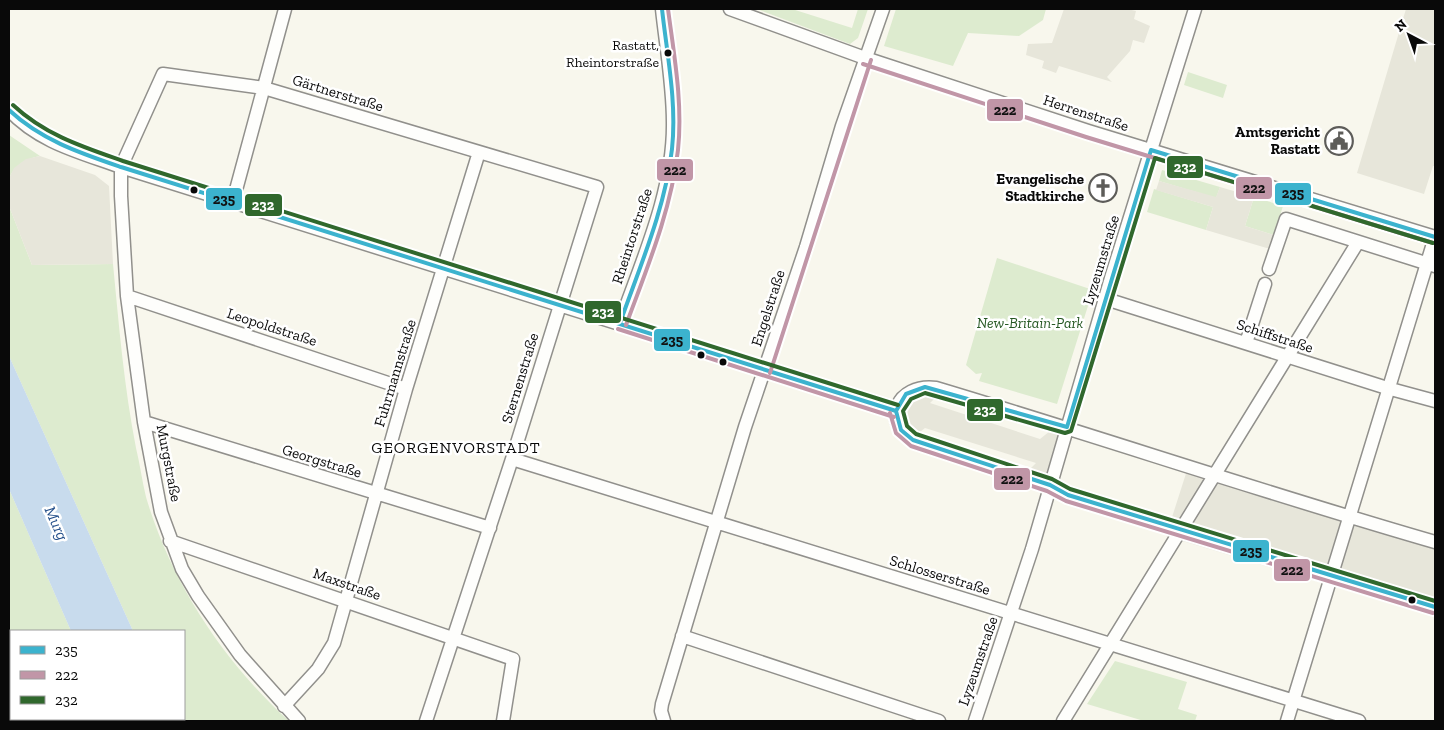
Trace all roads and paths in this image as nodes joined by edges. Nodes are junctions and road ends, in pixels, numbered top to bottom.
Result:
1 (285, 9) edge
2 (662, 9) edge
3 (730, 9) edge
4 (883, 9) edge
5 (1196, 9) edge
6 (865, 58) junction
7 (264, 88) junction
8 (9, 110) edge
9 (1151, 150) junction
10 (479, 152) junction
11 (121, 167) junction
12 (597, 187) joint
13 (233, 202) junction
14 (1435, 237) edge
15 (1355, 241) junction
16 (1432, 265) edge
17 (444, 267) junction
18 (1269, 269) dead end
19 (1265, 284) dead end
20 (127, 296) junction
21 (1106, 299) junction
22 (559, 305) junction
23 (620, 323) junction
24 (1246, 343) junction
25 (1287, 357) junction
26 (764, 371) junction
27 (1388, 388) junction
28 (406, 389) junction
29 (1435, 401) edge
30 (896, 411) junction
31 (144, 422) junction
32 (1067, 427) junction
33 (512, 459) junction
34 (1215, 474) junction
35 (1050, 485) junction
36 (376, 495) junction
37 (1349, 517) junction
38 (716, 522) junction
39 (490, 528) junction
40 (1181, 529) junction
41 (170, 541) junction
42 (1435, 542) edge
43 (1331, 577) junction
44 (346, 601) junction
45 (1435, 607) edge
46 (1012, 614) junction
47 (682, 636) junction
48 (454, 639) junction
49 (1110, 645) junction
50 (1293, 702) junction
51 (284, 706) junction
52 (299, 721) edge
53 (426, 721) edge
54 (504, 721) edge
55 (664, 721) edge
56 (939, 721) edge
57 (975, 721) edge
58 (1063, 721) edge
59 (1287, 721) edge
60 (1359, 721) edge

1 - 7 street
2 - 23 street, Rheintorstraße
3 - 6 street, Herrenstraße
4 - 6 street, Engelstraße
5 - 9 street, Lyzeumstraße
6 - 9 street, Herrenstraße
6 - 26 street, Engelstraße
7 - 10 street, Gärtnerstraße
7 - 11 street, Gärtnerstraße
7 - 13 street
8 - 11 street
9 - 14 street, Herrenstraße
9 - 21 street, Lyzeumstraße
10 - 12 street, Gärtnerstraße
10 - 17 street, Fuhrmannstraße
11 - 13 street
11 - 20 street, Murgstraße
12 - 22 street, Sternenstraße
13 - 17 street
14 - 16 street
15 - 16 street
15 - 18 street
15 - 25 street
16 - 27 street
17 - 22 street
17 - 28 street, Fuhrmannstraße
19 - 24 street
20 - 28 street, Leopoldstraße
20 - 31 street, Murgstraße
21 - 24 street, Schiffstraße
21 - 32 street, Lyzeumstraße
22 - 23 street
22 - 33 street, Sternenstraße
23 - 26 street
24 - 25 street, Schiffstraße
25 - 27 street, Schiffstraße
25 - 34 street
26 - 30 street
26 - 38 street, Engelstraße
27 - 29 street, Schiffstraße
27 - 37 street
28 - 36 street, Fuhrmannstraße
30 - 32 street
30 - 35 street
31 - 36 street, Georgstraße
31 - 41 street, Murgstraße
32 - 34 street
32 - 35 street, Lyzeumstraße
33 - 38 street, Schlosserstraße
33 - 39 street, Sternenstraße
34 - 37 street
34 - 40 street
35 - 40 street
35 - 46 street, Lyzeumstraße
36 - 39 street, Georgstraße
36 - 44 street, Fuhrmannstraße
37 - 42 street
37 - 43 street
38 - 46 street, Schlosserstraße
38 - 47 street, Engelstraße
39 - 48 street, Sternenstraße
40 - 43 street
40 - 49 street
41 - 44 street, Maxstraße
41 - 51 street, Murgstraße
43 - 45 street
43 - 50 street
44 - 48 street, Maxstraße
44 - 51 street, Fuhrmannstraße
46 - 49 street, Schlosserstraße
46 - 57 street, Lyzeumstraße
47 - 55 street, Engelstraße
47 - 56 street
48 - 53 street, Sternenstraße
48 - 54 street, Maxstraße
49 - 50 street, Schlosserstraße
49 - 58 street
50 - 59 street
50 - 60 street, Schlosserstraße
51 - 52 street, Murgstraße

